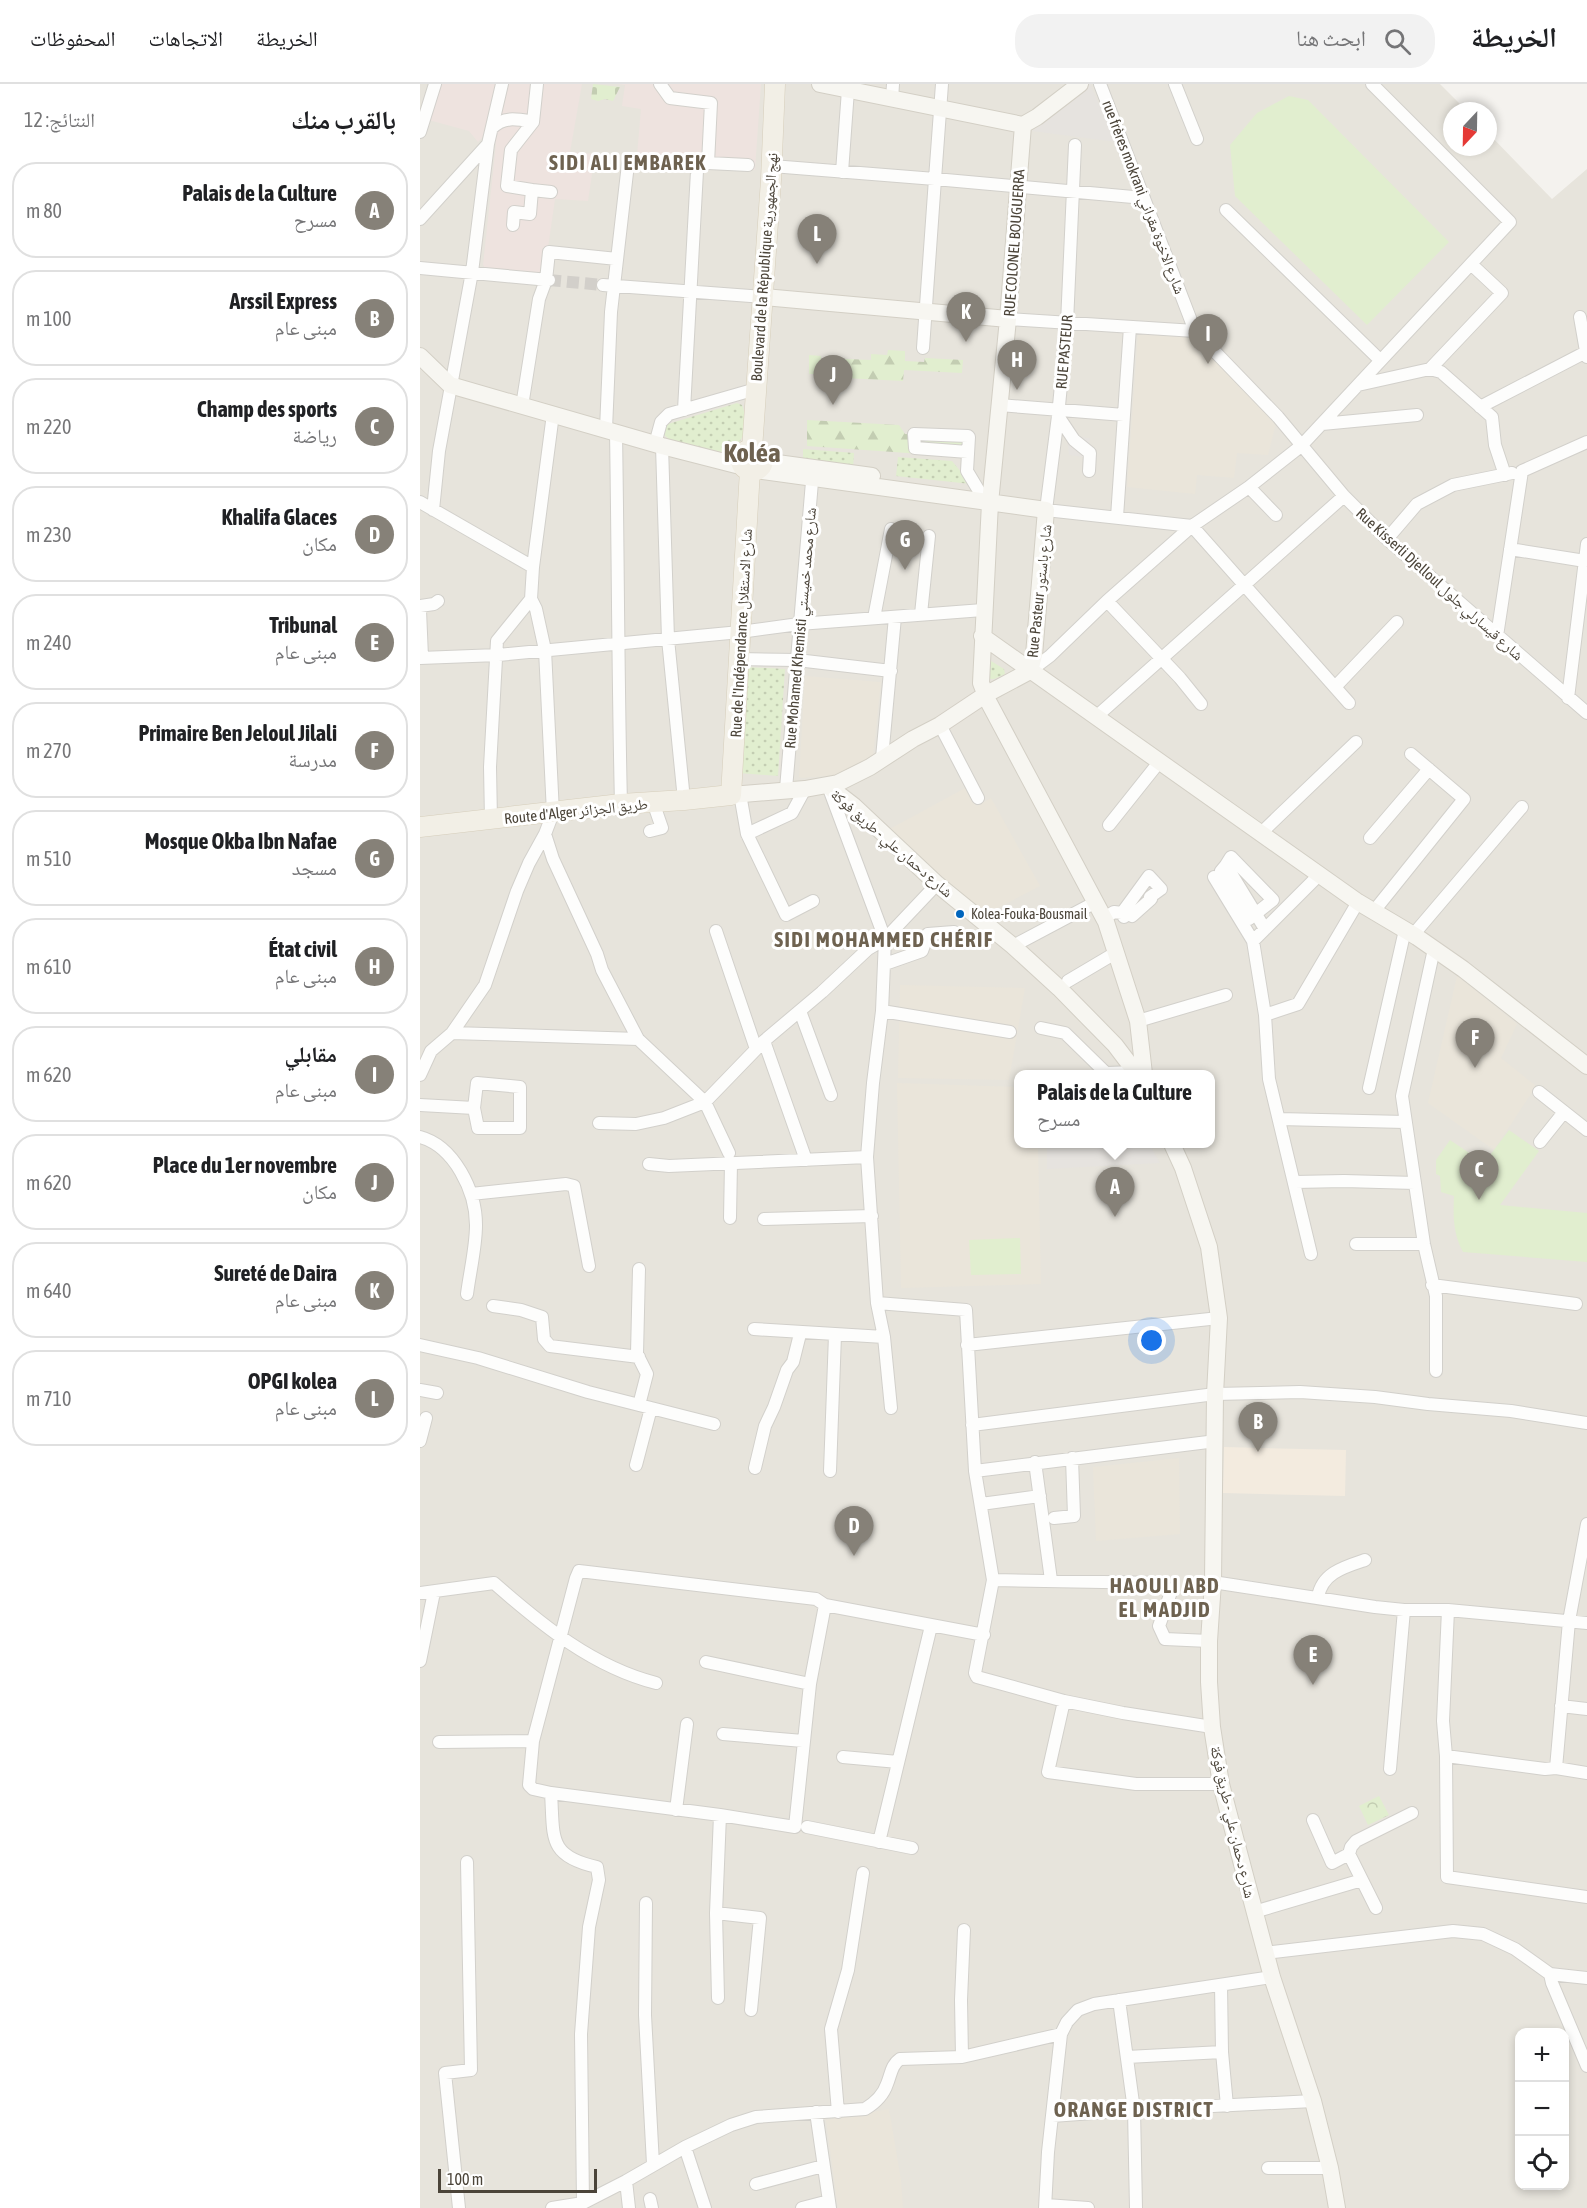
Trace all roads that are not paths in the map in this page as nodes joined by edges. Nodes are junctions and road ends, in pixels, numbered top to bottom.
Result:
1 (435, 84) edge
2 (537, 84) edge
3 (660, 84) edge
4 (775, 84) edge
5 (820, 84) edge
6 (942, 84) edge
7 (1080, 84) edge
8 (1100, 84) edge
9 (1175, 84) edge
10 (1372, 84) edge
11 (502, 87) edge
12 (842, 87) edge
13 (892, 92) edge
14 (940, 109) junction
15 (533, 122) junction
16 (1023, 125) junction
17 (492, 128) junction
18 (420, 132) edge
19 (1197, 139) dead end
20 (488, 144) junction
21 (1075, 144) dead end
22 (748, 165) dead end
23 (772, 166) junction
24 (842, 172) junction
25 (935, 179) junction
26 (1017, 185) junction
27 (532, 190) junction
28 (551, 192) dead end
29 (1073, 193) junction
30 (1144, 198) junction
31 (1226, 210) dead end
32 (420, 219) edge
33 (513, 225) dead end
34 (617, 259) junction
35 (1471, 264) junction
36 (420, 268) edge
37 (472, 272) junction
38 (548, 280) junction
39 (608, 285) junction
40 (690, 290) junction
41 (764, 297) junction
42 (925, 312) junction
43 (1580, 317) dead end
44 (1008, 319) junction
45 (1067, 323) junction
46 (1130, 327) junction
47 (1195, 331) junction
48 (923, 348) dead end
49 (1586, 355) edge
50 (420, 356) edge
51 (1380, 360) junction
52 (1430, 369) junction
53 (450, 385) junction
54 (1358, 385) junction
55 (756, 389) junction
56 (999, 405) junction
57 (522, 406) junction
58 (1480, 407) junction
59 (684, 410) junction
60 (1059, 413) junction
61 (553, 414) junction
62 (1124, 415) junction
63 (1418, 415) dead end
64 (1322, 424) junction
65 (611, 430) junction
66 (1587, 442) edge
67 (659, 445) junction
68 (1301, 446) junction
69 (968, 452) dead end
70 (753, 462) junction
71 (1089, 471) dead end
72 (1522, 471) junction
73 (812, 473) junction
74 (1505, 475) junction
75 (1249, 487) junction
76 (987, 495) junction
77 (1344, 496) junction
78 (420, 502) edge
79 (433, 510) junction
80 (1046, 510) junction
81 (1276, 515) dead end
82 (1117, 517) junction
83 (1192, 526) junction
84 (891, 529) dead end
85 (929, 536) dead end
86 (1387, 539) junction
87 (1587, 544) edge
88 (1510, 549) junction
89 (1585, 561) junction
90 (533, 567) junction
91 (1245, 584) junction
92 (531, 599) junction
93 (1107, 601) junction
94 (438, 602) dead end
95 (420, 608) edge
96 (983, 610) junction
97 (921, 614) junction
98 (895, 617) junction
99 (874, 618) junction
100 (1397, 622) dead end
101 (799, 624) junction
102 (740, 632) junction
103 (982, 636) junction
104 (1497, 636) junction
105 (668, 639) junction
106 (617, 643) junction
107 (545, 650) junction
108 (498, 655) junction
109 (421, 657) edge
110 (739, 659) junction
111 (1162, 659) junction
112 (797, 660) junction
113 (891, 670) junction
114 (1030, 671) junction
115 (1335, 687) junction
116 (985, 695) junction
117 (1568, 698) junction
118 (1349, 703) dead end
119 (1201, 704) dead end
120 (1587, 713) edge
121 (1097, 717) junction
122 (940, 725) junction
123 (1356, 742) dead end
124 (1411, 754) dead end
125 (882, 758) junction
126 (1160, 761) junction
127 (1429, 769) junction
128 (828, 786) junction
129 (786, 789) junction
130 (805, 789) junction
131 (736, 794) junction
132 (978, 798) dead end
133 (684, 800) junction
134 (653, 802) junction
135 (621, 804) junction
136 (1521, 807) dead end
137 (553, 813) junction
138 (491, 820) junction
139 (1109, 825) dead end
140 (420, 827) edge
141 (650, 831) dead end
142 (545, 834) junction
143 (747, 834) junction
144 (1260, 834) junction
145 (1370, 838) dead end
146 (1319, 875) junction
147 (1214, 877) dead end
148 (937, 884) junction
149 (813, 901) dead end
150 (1096, 902) junction
151 (1358, 902) junction
152 (1374, 911) junction
153 (1122, 913) dead end
154 (1256, 914) junction
155 (1104, 918) junction
156 (1265, 929) junction
157 (716, 931) dead end
158 (954, 932) dead end
159 (1409, 933) junction
160 (885, 939) junction
161 (1253, 941) junction
162 (1013, 946) junction
163 (1434, 949) junction
164 (922, 951) junction
165 (1117, 952) junction
166 (885, 964) junction
167 (922, 966) dead end
168 (1068, 981) dead end
169 (1226, 995) dead end
170 (800, 1011) junction
171 (882, 1011) junction
172 (1265, 1015) junction
173 (1138, 1021) junction
174 (1041, 1028) dead end
175 (1010, 1032) dead end
176 (452, 1033) junction
177 (638, 1039) junction
178 (760, 1045) junction
179 (1586, 1064) edge
180 (1104, 1070) edge
181 (1136, 1070) edge
182 (1139, 1070) edge
183 (420, 1076) edge
184 (1369, 1088) dead end
185 (1539, 1092) dead end
186 (831, 1095) dead end
187 (705, 1102) junction
188 (420, 1105) edge
189 (474, 1108) junction
190 (1564, 1112) junction
191 (1279, 1119) junction
192 (1405, 1122) junction
193 (599, 1123) dead end
194 (1587, 1130) edge
195 (420, 1137) edge
196 (1540, 1142) dead end
197 (1174, 1148) edge
198 (867, 1157) junction
199 (730, 1158) junction
200 (807, 1160) junction
201 (649, 1164) dead end
202 (1295, 1182) junction
203 (1415, 1183) junction
204 (471, 1194) junction
205 (873, 1216) junction
206 (730, 1218) dead end
207 (764, 1219) dead end
208 (1356, 1244) dead end
209 (1425, 1244) junction
210 (1311, 1254) dead end
211 (589, 1266) dead end
212 (639, 1269) dead end
213 (1432, 1285) junction
214 (468, 1294) dead end
215 (878, 1303) junction
216 (1576, 1304) dead end
217 (493, 1306) dead end
218 (1219, 1318) junction
219 (754, 1329) dead end
220 (800, 1334) junction
221 (836, 1335) junction
222 (884, 1338) junction
223 (420, 1345) edge
224 (967, 1345) junction
225 (639, 1358) junction
226 (1436, 1371) dead end
227 (420, 1390) edge
228 (437, 1393) dead end
229 (1215, 1394) junction
230 (645, 1406) junction
231 (891, 1408) dead end
232 (426, 1418) dead end
233 (1587, 1423) edge
234 (714, 1424) dead end
235 (972, 1425) junction
236 (420, 1441) edge
237 (1216, 1441) junction
238 (1072, 1458) junction
239 (1035, 1462) junction
240 (636, 1465) dead end
241 (755, 1468) dead end
242 (830, 1471) dead end
243 (975, 1471) junction
244 (1040, 1496) junction
245 (981, 1504) junction
246 (1054, 1518) dead end
247 (1587, 1524) edge
248 (1585, 1550) edge
249 (1365, 1560) dead end
250 (993, 1580) junction
251 (1051, 1580) junction
252 (1213, 1582) junction
253 (434, 1592) junction
254 (420, 1593) edge
255 (1318, 1598) junction
256 (825, 1605) junction
257 (1404, 1610) junction
258 (1448, 1610) junction
259 (1569, 1620) junction
260 (1587, 1623) edge
261 (931, 1626) junction
262 (984, 1635) junction
263 (560, 1638) junction
264 (1209, 1641) junction
265 (420, 1661) edge
266 (706, 1662) dead end
267 (656, 1683) dead end
268 (810, 1684) junction
269 (1064, 1701) junction
270 (1561, 1706) junction
271 (1587, 1709) edge
272 (687, 1724) dead end
273 (1212, 1727) junction
274 (723, 1734) dead end
275 (533, 1741) junction
276 (803, 1741) junction
277 (439, 1742) dead end
278 (1446, 1756) junction
279 (843, 1757) dead end
280 (898, 1762) junction
281 (1556, 1768) junction
282 (1390, 1769) dead end
283 (1587, 1773) edge
284 (1221, 1784) junction
285 (551, 1793) junction
286 (676, 1810) junction
287 (1412, 1813) dead end
288 (720, 1815) junction
289 (1313, 1820) dead end
290 (807, 1827) dead end
291 (879, 1842) junction
292 (912, 1848) dead end
293 (1349, 1854) junction
294 (466, 1863) dead end
295 (863, 1873) dead end
296 (1362, 1880) junction
297 (1587, 1897) edge
298 (646, 1903) dead end
299 (1376, 1908) dead end
300 (1254, 1912) junction
301 (716, 1913) junction
302 (964, 1930) dead end
303 (1265, 1953) junction
304 (1550, 1974) junction
305 (1272, 1977) junction
306 (1587, 1978) edge
307 (1221, 1985) junction
308 (718, 1998) dead end
309 (1119, 2000) junction
310 (751, 2010) dead end
311 (1061, 2034) junction
312 (1222, 2052) junction
313 (962, 2057) junction
314 (1127, 2057) junction
315 (1587, 2066) edge
316 (1313, 2101) junction
317 (1227, 2106) junction
318 (1134, 2110) junction
319 (816, 2112) junction
320 (838, 2112) junction
321 (1052, 2116) junction
322 (685, 2147) junction
323 (653, 2164) junction
324 (823, 2166) junction
325 (1268, 2168) dead end
326 (1330, 2168) junction
327 (626, 2181) junction
328 (756, 2184) dead end
329 (583, 2203) junction
330 (829, 2205) edge
331 (1046, 2207) edge
332 (459, 2208) edge
333 (552, 2208) edge
334 (629, 2208) edge
335 (705, 2208) edge
336 (802, 2208) edge
337 (1088, 2208) edge
338 (1136, 2208) edge
339 (1337, 2208) edge

1 - 18 street
2 - 15 street
3 - 22 street
4 - 23 main road, Boulevard de la République نهج الجمهورية
5 - 12 main road
6 - 14 street
7 - 16 main road
8 - 30 street, rue frères mokrani شارع الاخوة مقراني
9 - 19 street
10 - 35 street
11 - 17 street
12 - 13 main road
12 - 24 street
13 - 14 main road
14 - 16 main road
14 - 25 street
15 - 17 street
15 - 27 street
16 - 26 main road, RUE COLONEL BOUGUERRA
17 - 20 street
20 - 32 street
20 - 37 street
21 - 29 street, RUE PASTEUR
23 - 24 street
23 - 41 main road, Boulevard de la République نهج الجمهورية
24 - 25 street
25 - 26 street
25 - 42 street
26 - 29 street
26 - 44 main road, RUE COLONEL BOUGUERRA
27 - 28 street
27 - 33 street
29 - 30 street
29 - 45 street, RUE PASTEUR
30 - 47 street, rue frères mokrani شارع الاخوة مقراني
31 - 51 street
34 - 38 street
34 - 39 street
34 - 40 street
35 - 51 street
35 - 52 street
36 - 37 street
37 - 38 street
37 - 53 street
38 - 57 street
39 - 40 street
39 - 65 street
40 - 41 street
40 - 59 street
41 - 42 main road
41 - 55 main road, Boulevard de la République نهج الجمهورية
42 - 44 main road
42 - 48 street
43 - 49 street
44 - 45 street
44 - 56 main road, RUE COLONEL BOUGUERRA
45 - 46 street
45 - 60 street, RUE PASTEUR
46 - 47 street
46 - 62 street
47 - 68 street, rue frères mokrani شارع الاخوة مقراني
49 - 58 street
50 - 53 main road
51 - 54 street
52 - 54 street
52 - 58 street
53 - 57 main road
53 - 79 street
54 - 64 street
55 - 59 street
55 - 70 main road, Boulevard de la République نهج الجمهورية
56 - 60 street
56 - 76 main road, RUE COLONEL BOUGUERRA
57 - 61 main road
58 - 74 street
59 - 67 street
60 - 62 street
60 - 71 street
60 - 80 street, RUE PASTEUR
61 - 65 main road
61 - 90 street
62 - 82 street
63 - 64 street
64 - 68 street
65 - 67 main road
65 - 106 street
66 - 72 street
67 - 70 main road
67 - 105 street
68 - 75 street
68 - 77 street, Rue Kisserli Djelloul شارع قيسارلي جلول
69 - 76 street
70 - 73 main road
70 - 102 main road, Rue de l'Indépendance شارع الاستقلال
72 - 74 street
72 - 88 street
73 - 76 main road
73 - 101 street, Rue Mohamed Khemisti شارع محمد خميستي
74 - 86 street
75 - 81 street
75 - 83 street
76 - 80 main road
76 - 96 main road, RUE COLONEL BOUGUERRA
77 - 86 street, Rue Kisserli Djelloul شارع قيسارلي جلول
77 - 91 street
78 - 79 street
79 - 90 street
80 - 82 street
80 - 114 main road, Rue Pasteur شارع باستور
82 - 83 street
83 - 91 street
83 - 93 street
84 - 99 street
85 - 97 street
86 - 104 street, Rue Kisserli Djelloul شارع قيسارلي جلول
87 - 89 street
88 - 89 street
88 - 104 street
89 - 117 street
90 - 92 street
91 - 111 street
91 - 115 street
92 - 107 street
92 - 108 street
93 - 111 street
93 - 114 street
94 - 95 street
95 - 109 street
96 - 97 street
96 - 103 main road, RUE COLONEL BOUGUERRA
97 - 98 street
98 - 99 street
98 - 113 street
99 - 101 street
100 - 115 street
101 - 102 street
101 - 112 street, Rue Mohamed Khemisti شارع محمد خميستي
102 - 105 street
102 - 110 main road, Rue de l'Indépendance شارع الاستقلال
103 - 114 main road
103 - 116 main road, RUE COLONEL BOUGUERRA
104 - 117 street, Rue Kisserli Djelloul شارع قيسارلي جلول
105 - 106 street
105 - 133 street
106 - 107 street
106 - 135 street
107 - 108 street
107 - 137 street
108 - 109 street
108 - 138 street
110 - 112 street
110 - 131 main road, Rue de l'Indépendance شارع الاستقلال
111 - 119 street
111 - 121 street
112 - 113 street
112 - 129 street, Rue Mohamed Khemisti شارع محمد خميستي
113 - 125 street
114 - 116 main road
114 - 121 main road
115 - 118 street
116 - 122 main road
116 - 150 main road
117 - 120 street, Rue Kisserli Djelloul شارع قيسارلي جلول
121 - 126 main road
122 - 125 main road
122 - 132 street
123 - 144 street
124 - 127 street
125 - 128 main road
126 - 139 street
126 - 144 main road
127 - 145 street
127 - 152 street
128 - 130 main road
128 - 148 main road, شارع دحمان علي - طريق فوكة
128 - 160 street
129 - 130 main road
129 - 131 main road
130 - 143 street
131 - 133 main road, Route d'Alger طريق الجزائر
131 - 143 street
133 - 134 main road, Route d'Alger طريق الجزائر
134 - 135 main road, Route d'Alger طريق الجزائر
134 - 141 street
135 - 137 main road, Route d'Alger طريق الجزائر
136 - 159 street
137 - 138 main road, Route d'Alger طريق الجزائر
137 - 142 street
138 - 140 main road, Route d'Alger طريق الجزائر
142 - 176 street
142 - 177 street
143 - 149 street
144 - 146 main road
146 - 151 main road
146 - 156 street
147 - 161 street
148 - 160 street
148 - 162 main road, شارع دحمان علي - طريق فوكة
150 - 155 main road
150 - 162 street
151 - 152 main road
151 - 172 street
152 - 159 main road
153 - 155 street
154 - 154 street
154 - 156 street
155 - 165 main road
156 - 161 street
157 - 178 street
158 - 164 street
159 - 163 main road
159 - 184 street
160 - 166 street
160 - 170 street
161 - 172 street
162 - 181 main road, شارع دحمان علي - طريق فوكة
163 - 179 main road
163 - 192 street
164 - 166 street
164 - 167 street
165 - 168 street
165 - 173 main road
166 - 171 street
169 - 173 street
170 - 178 street
170 - 186 street
171 - 175 street
171 - 198 street
172 - 191 street
173 - 182 main road
174 - 180 street
176 - 177 street
176 - 183 street
177 - 187 street
178 - 187 street
178 - 200 street
185 - 190 street
187 - 193 street
187 - 199 street
188 - 189 street
189 - 189 street
190 - 194 street
190 - 196 street
191 - 192 street
191 - 202 street
192 - 203 street
195 - 204 street
197 - 218 main road, شارع دحمان علي - طريق فوكة
198 - 200 street
198 - 205 street
199 - 200 street
199 - 201 street
199 - 206 street
202 - 203 street
202 - 210 street
203 - 209 street
204 - 211 street
204 - 214 street
205 - 207 street
205 - 215 street
208 - 209 street
209 - 213 street
212 - 225 street
213 - 216 street
213 - 226 street
215 - 222 street
215 - 224 street
217 - 225 street
218 - 224 street
218 - 229 main road, شارع دحمان علي - طريق فوكة
219 - 220 street
220 - 221 street
220 - 241 street
221 - 222 street
221 - 242 street
222 - 231 street
223 - 230 street
224 - 235 street
225 - 230 street
227 - 228 street
229 - 233 street
229 - 235 street
229 - 237 main road, شارع دحمان علي - طريق فوكة
230 - 234 street
230 - 240 street
232 - 236 street
235 - 243 street
237 - 238 street
237 - 252 main road, شارع دحمان علي - طريق فوكة
238 - 239 street
238 - 246 street
239 - 243 street
239 - 244 street
243 - 245 street
244 - 245 street
244 - 251 street
245 - 250 street
247 - 248 street
248 - 259 street
249 - 255 street
250 - 251 street
250 - 262 street
251 - 264 street
252 - 255 street
252 - 264 main road, شارع دحمان علي - طريق فوكة
253 - 254 street
253 - 263 street
253 - 265 street
255 - 257 street
256 - 261 street
256 - 263 street
256 - 268 street
257 - 258 street
257 - 282 street
258 - 259 street
258 - 278 street
259 - 260 street
259 - 270 street
261 - 262 street
261 - 280 street
262 - 269 street
263 - 267 street
263 - 275 street
264 - 273 main road, شارع دحمان علي - طريق فوكة
266 - 268 street
268 - 276 street
269 - 273 street
269 - 284 street
270 - 271 street
270 - 281 street
272 - 286 street
273 - 284 main road, شارع دحمان علي - طريق فوكة
274 - 276 street
275 - 277 street
275 - 285 street
276 - 288 street
278 - 281 street
278 - 297 street
279 - 280 street
280 - 291 street
281 - 283 street
284 - 300 main road, شارع دحمان علي - طريق فوكة
285 - 286 street
285 - 329 street
286 - 288 street
287 - 293 street
288 - 301 street
289 - 293 street
290 - 291 street
291 - 292 street
293 - 296 street
294 - 332 street
295 - 320 street
296 - 299 street
296 - 300 street
298 - 323 street
300 - 303 main road, شارع دحمان علي - طريق فوكة
301 - 308 street
301 - 310 street
302 - 313 street
303 - 304 street
303 - 305 main road, شارع دحمان علي - طريق فوكة
304 - 306 street
304 - 315 street
305 - 307 street
305 - 316 main road, شارع دحمان علي - طريق فوكة
307 - 309 street
307 - 312 street
309 - 311 street
309 - 314 street
311 - 313 street
311 - 321 street
312 - 314 street
312 - 317 street
313 - 320 street
314 - 318 street
316 - 317 street
316 - 326 main road, شارع دحمان علي - طريق فوكة
317 - 318 street
318 - 321 street
318 - 338 street
319 - 320 street
319 - 322 street
319 - 324 street
321 - 331 street
322 - 323 street
322 - 335 street
323 - 327 street
324 - 328 street
324 - 330 street
325 - 326 street
326 - 339 main road, شارع دحمان علي - طريق فوكة
327 - 329 street
327 - 334 street
329 - 333 street
330 - 336 street
331 - 337 street

